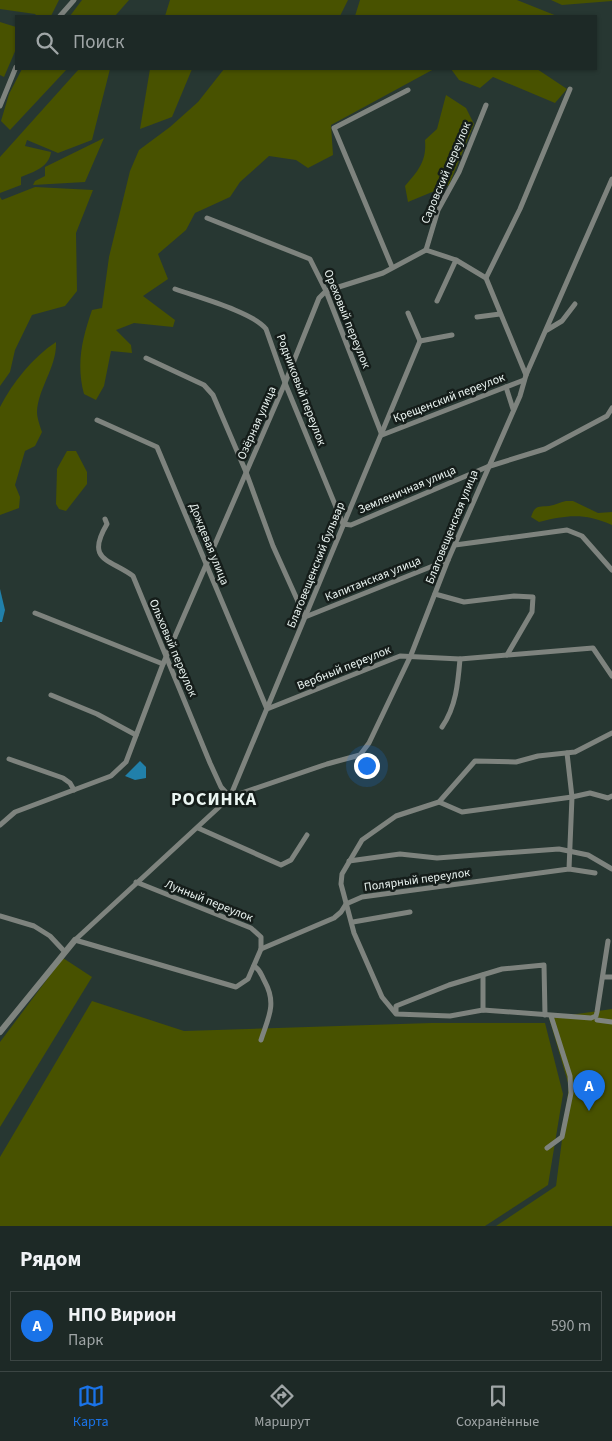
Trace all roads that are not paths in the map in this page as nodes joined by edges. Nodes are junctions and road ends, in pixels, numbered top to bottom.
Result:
1 (74, 0) edge
2 (61, 15) edge
3 (15, 68) edge
4 (570, 89) dead end
5 (408, 90) dead end
6 (486, 105) dead end
7 (0, 106) edge
8 (612, 179) edge
9 (207, 218) dead end
10 (426, 250) junction
11 (456, 260) junction
12 (392, 267) junction
13 (486, 278) junction
14 (175, 289) dead end
15 (326, 291) junction
16 (437, 301) dead end
17 (575, 304) dead end
18 (408, 313) dead end
19 (500, 314) junction
20 (477, 318) dead end
21 (546, 330) junction
22 (452, 335) dead end
23 (420, 341) junction
24 (146, 358) dead end
25 (525, 378) junction
26 (285, 383) junction
27 (506, 387) junction
28 (612, 408) edge
29 (513, 410) junction
30 (97, 420) dead end
31 (382, 435) junction
32 (487, 467) junction
33 (246, 472) junction
34 (105, 519) dead end
35 (343, 524) junction
36 (455, 545) junction
37 (448, 560) junction
38 (207, 565) junction
39 (612, 570) edge
40 (435, 594) junction
41 (35, 612) dead end
42 (305, 617) junction
43 (411, 655) junction
44 (507, 655) junction
45 (166, 657) junction
46 (460, 659) junction
47 (162, 664) junction
48 (612, 676) edge
49 (51, 695) dead end
50 (267, 710) junction
51 (442, 727) dead end
52 (612, 733) edge
53 (136, 735) junction
54 (566, 753) junction
55 (9, 759) dead end
56 (74, 790) junction
57 (230, 796) junction
58 (612, 796) edge
59 (572, 797) junction
60 (439, 802) junction
61 (0, 825) edge
62 (198, 828) junction
63 (307, 835) dead end
64 (569, 851) junction
65 (349, 861) junction
66 (612, 869) edge
67 (566, 870) junction
68 (595, 873) dead end
69 (136, 882) junction
70 (346, 904) junction
71 (410, 912) dead end
72 (0, 916) edge
73 (352, 922) junction
74 (75, 940) junction
75 (608, 941) dead end
76 (261, 949) junction
77 (64, 951) junction
78 (254, 966) junction
79 (482, 975) junction
80 (603, 977) junction
81 (612, 977) edge
82 (483, 1010) junction
83 (396, 1014) junction
84 (548, 1016) junction
85 (597, 1020) dead end
86 (612, 1022) edge
87 (0, 1032) edge
88 (261, 1040) dead end
89 (547, 1148) dead end

1 - 2 street
3 - 7 street
4 - 13 street
5 - 12 street
6 - 10 street, Саровский переулок
8 - 21 street, Благовещенская улица
9 - 15 street, Ореховый переулок
10 - 11 street
10 - 12 street
11 - 13 street
11 - 16 street
12 - 15 street
13 - 19 street
14 - 26 street, Родниковый переулок
15 - 26 street, Озёрная улица
15 - 31 street, Ореховый переулок
17 - 21 street
18 - 23 street
19 - 20 street
19 - 25 street
21 - 25 street, Благовещенская улица
22 - 23 street
23 - 31 street, Благовещенский бульвар
24 - 33 street
25 - 27 street, Крещенский переулок
25 - 29 street, Благовещенская улица
26 - 33 street, Озёрная улица
26 - 35 street, Родниковый переулок
27 - 29 street
27 - 31 street, Крещенский переулок
28 - 32 street, Земленичная улица
29 - 32 street, Благовещенская улица
30 - 38 street, Дождевая улица
31 - 35 street, Благовещенский бульвар
32 - 35 street, Земленичная улица
32 - 36 street, Благовещенская улица
33 - 38 street, Озёрная улица
33 - 42 street
34 - 45 street, Ольховый переулок
35 - 42 street, Благовещенский бульвар
36 - 37 street, Благовещенская улица
36 - 39 street
37 - 40 street, Благовещенская улица
37 - 42 street, Капитанская улица
38 - 45 street, Озёрная улица
38 - 50 street, Дождевая улица
40 - 43 street, Благовещенская улица
40 - 44 street
41 - 47 street
42 - 50 street, Благовещенский бульвар
43 - 46 street, Вербный переулок
43 - 50 street, Вербный переулок
43 - 57 street, Благовещенская улица
44 - 46 street, Вербный переулок
44 - 48 street, Вербный переулок
45 - 47 street, Озёрная улица
45 - 57 street, Ольховый переулок
46 - 51 street
47 - 53 street, Озёрная улица
49 - 53 street
50 - 57 street, Благовещенский бульвар
52 - 54 street
53 - 56 street, Озёрная улица
54 - 59 street
54 - 60 street
55 - 56 street
56 - 61 street, Озёрная улица
57 - 62 street
58 - 59 street
59 - 60 street
59 - 64 street
60 - 65 street
62 - 63 street
62 - 69 street
64 - 65 street
64 - 66 street
64 - 67 street
65 - 70 street
67 - 68 street, Полярный переулок
67 - 70 street, Полярный переулок
69 - 74 street
69 - 76 street, Лунный переулок
70 - 73 street
70 - 76 street, Полярный переулок
71 - 73 street
72 - 77 street
73 - 83 street
74 - 77 street
74 - 78 street
75 - 80 street
76 - 78 street
77 - 87 street
78 - 88 street
79 - 82 street
79 - 83 street
79 - 84 street
80 - 81 street
80 - 84 street
82 - 83 street
82 - 84 street
84 - 89 street
85 - 86 street

